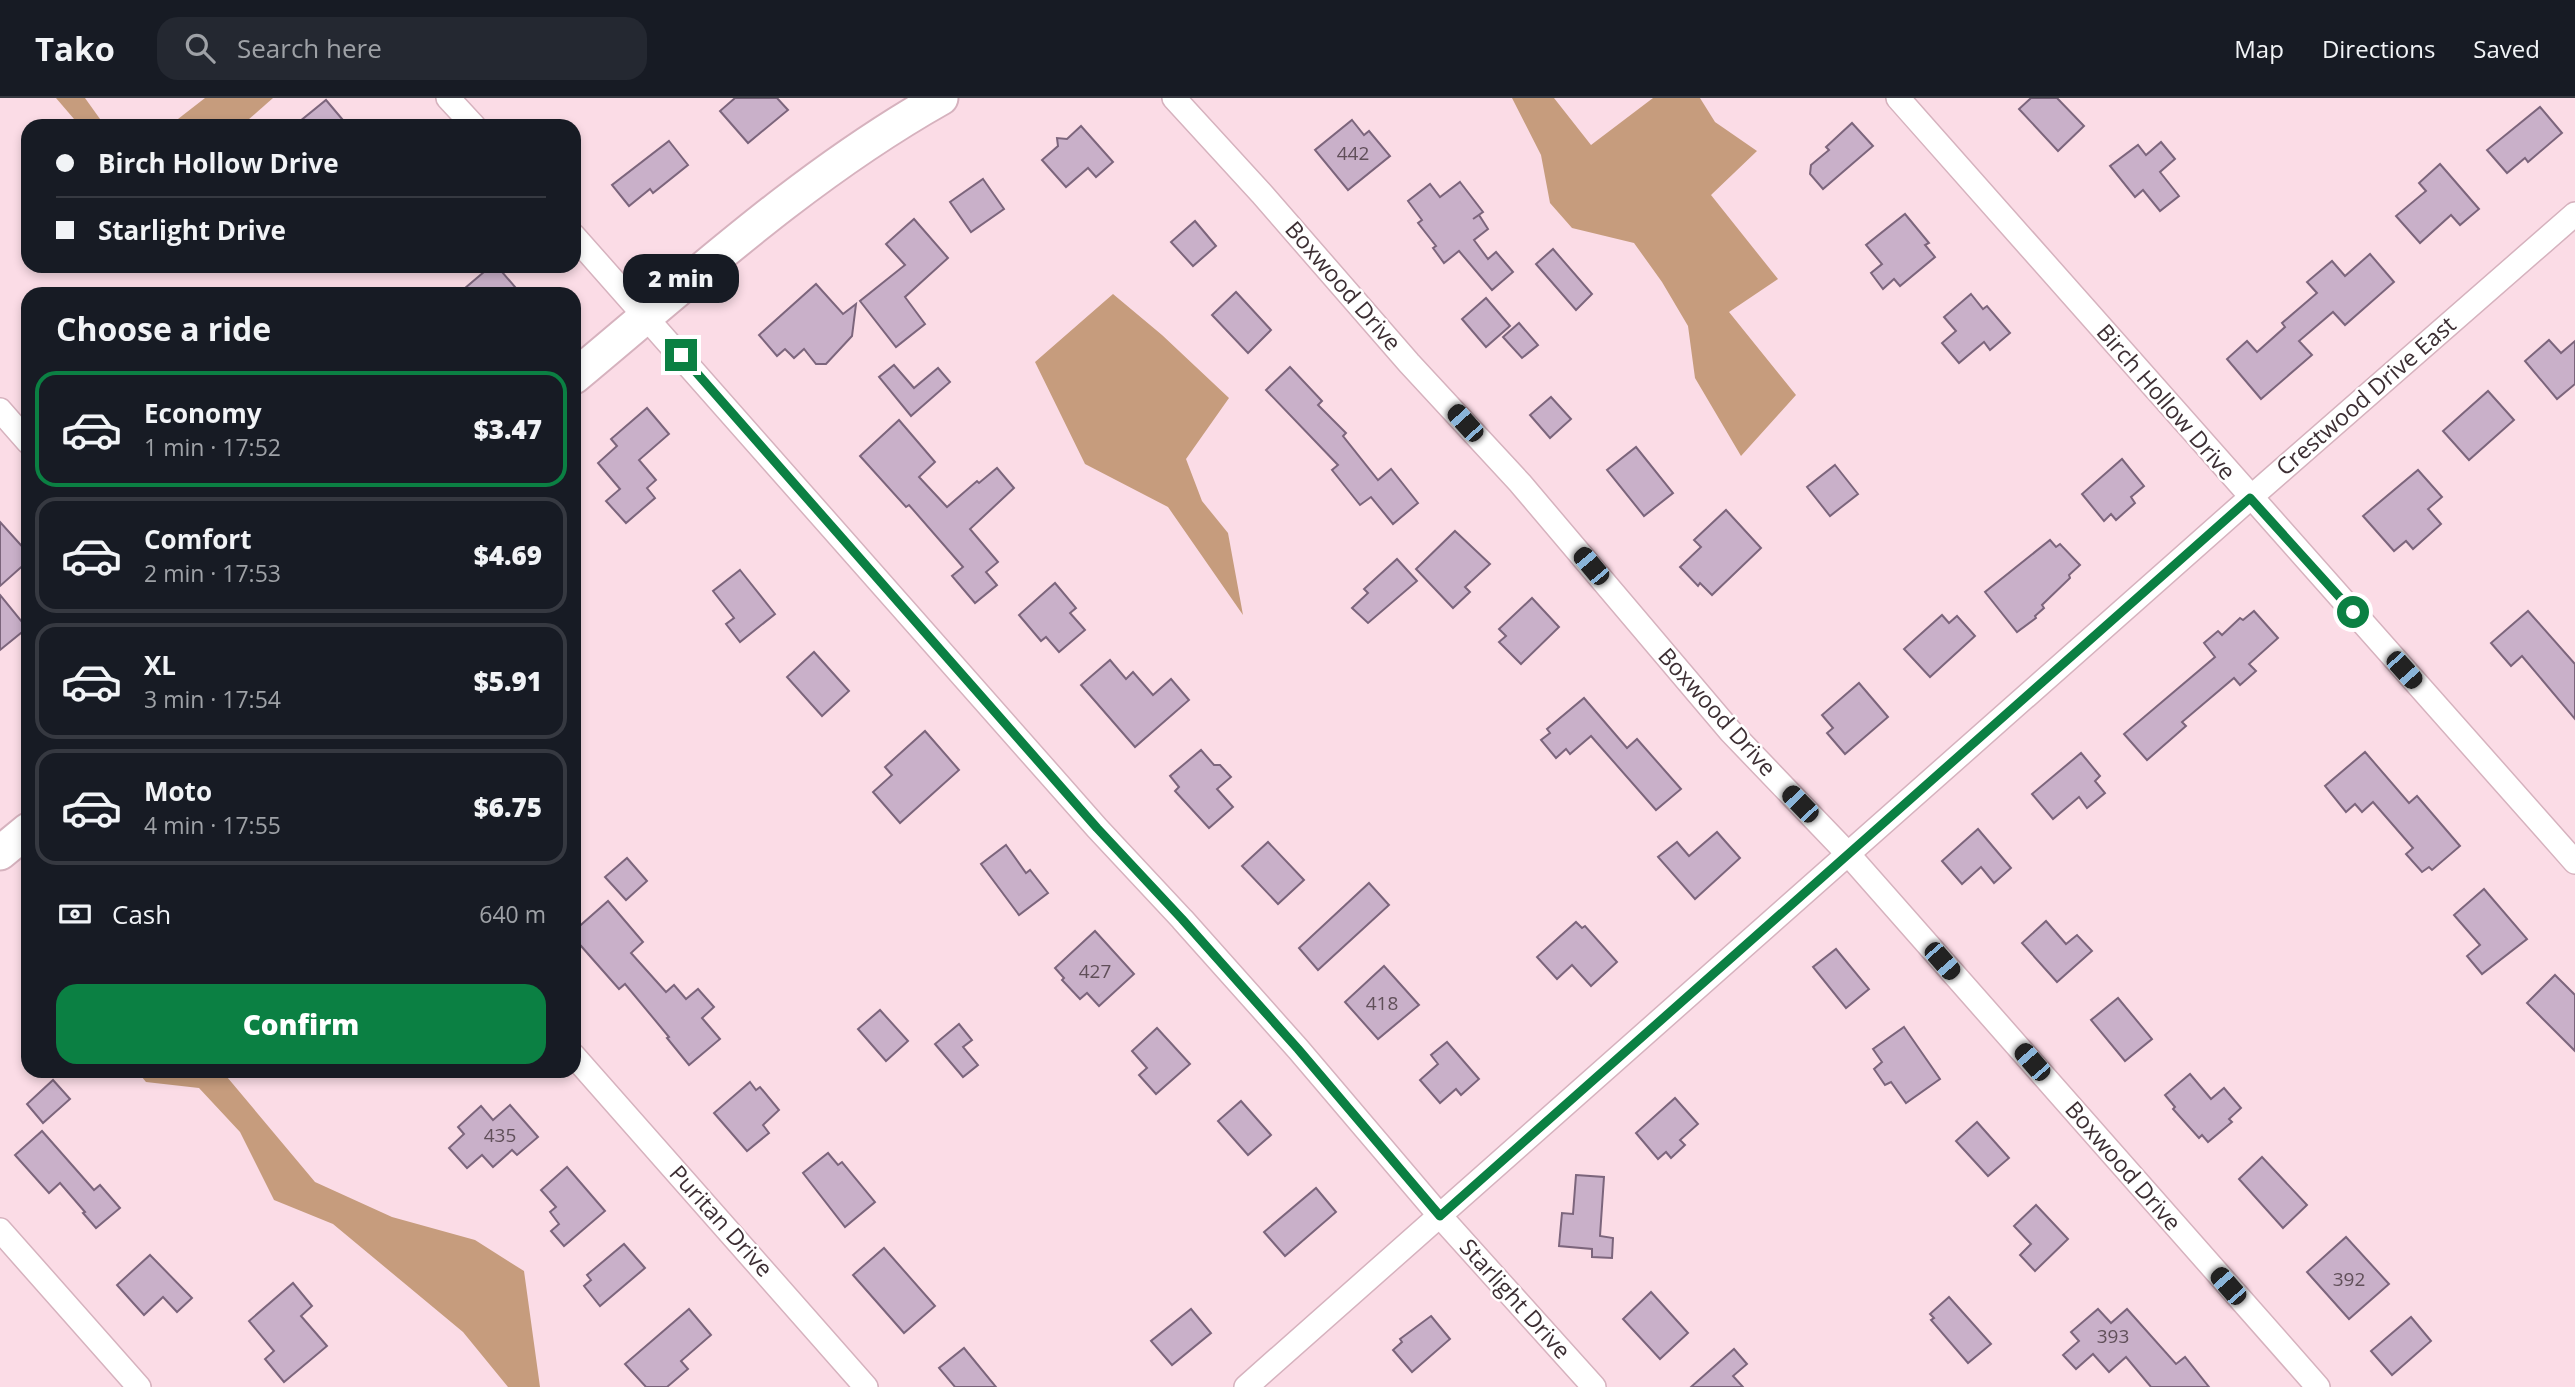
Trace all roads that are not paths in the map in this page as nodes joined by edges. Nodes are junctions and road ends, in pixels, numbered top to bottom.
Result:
1 (448, 98) edge
2 (941, 98) edge
3 (1174, 98) edge
4 (1898, 98) edge
5 (468, 119) edge
6 (2575, 214) edge
7 (581, 244) edge
8 (646, 317) junction
9 (581, 371) edge
10 (0, 410) edge
11 (21, 434) edge
12 (2250, 498) junction
13 (21, 836) edge
14 (0, 853) edge
15 (1849, 855) junction
16 (2575, 862) edge
17 (581, 1064) edge
18 (1440, 1216) junction
19 (0, 1230) edge
20 (139, 1387) edge
21 (866, 1387) edge
22 (1246, 1387) edge
23 (1594, 1387) edge
24 (2318, 1387) edge

1 - 5 street
2 - 8 main road
3 - 15 street, Boxwood Drive
4 - 12 street, Birch Hollow Drive
6 - 12 street, Crestwood Drive East
7 - 8 street, Starlight Drive
8 - 9 main road
8 - 18 street, Starlight Drive
10 - 11 street
12 - 15 street, Crestwood Drive East
12 - 16 street, Birch Hollow Drive
13 - 14 main road
15 - 18 street, Crestwood Drive East
15 - 24 street, Boxwood Drive
17 - 21 street, Puritan Drive
18 - 22 street, Crestwood Drive East
18 - 23 street, Starlight Drive
19 - 20 street

